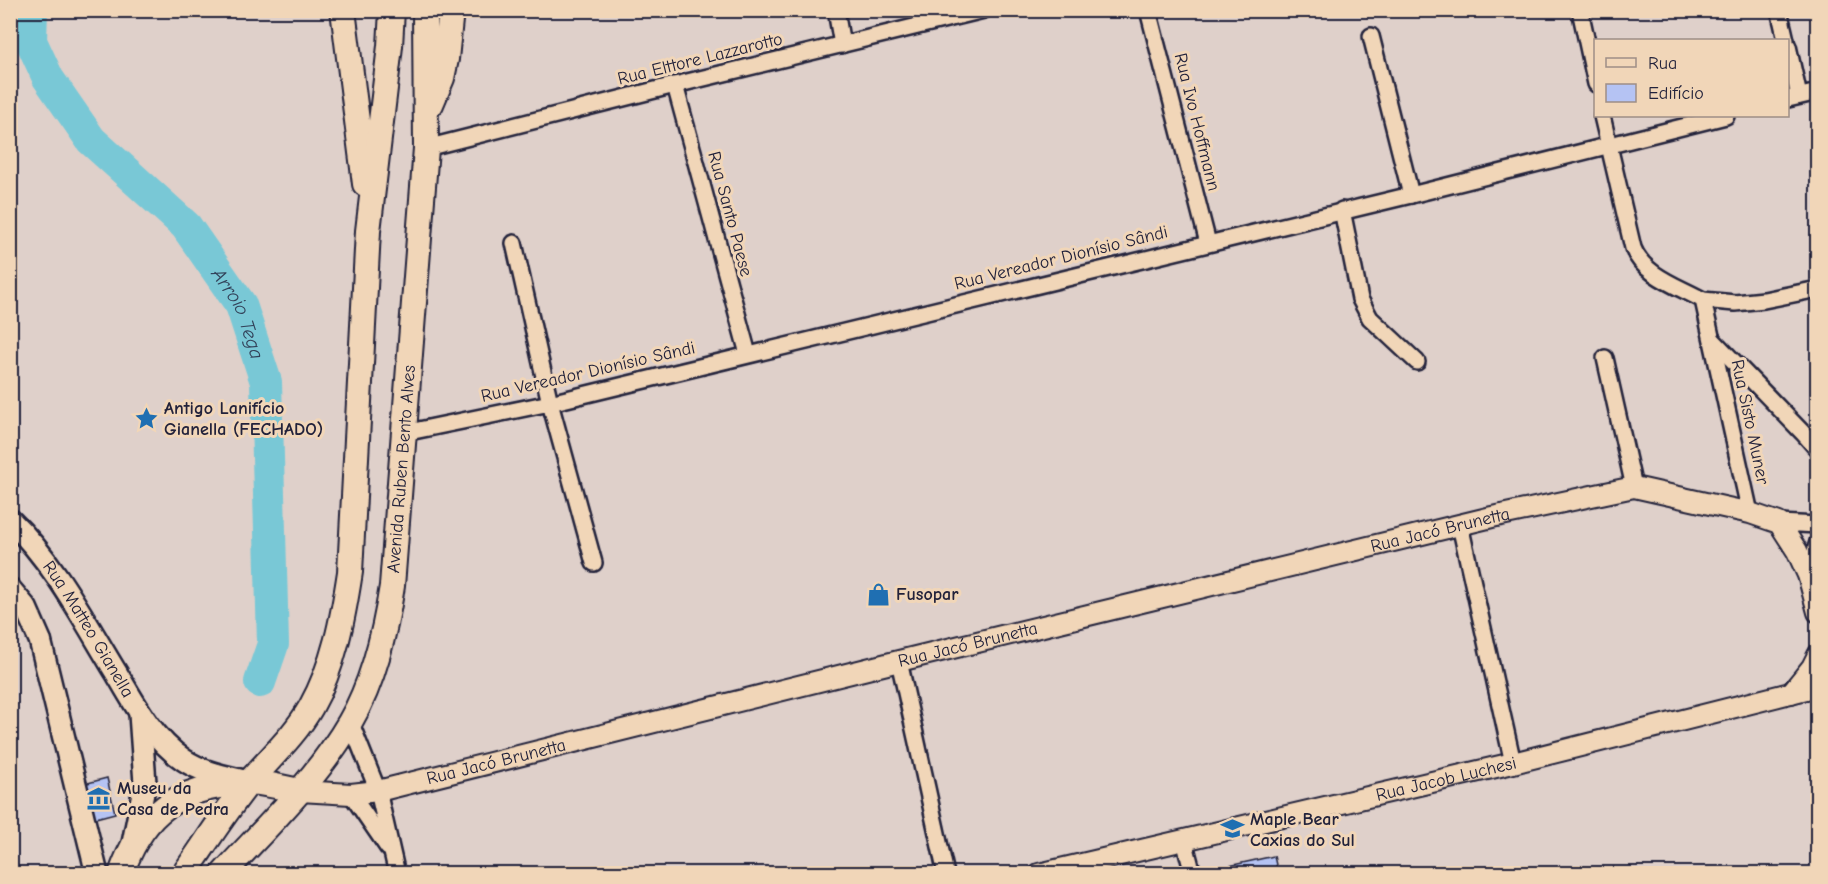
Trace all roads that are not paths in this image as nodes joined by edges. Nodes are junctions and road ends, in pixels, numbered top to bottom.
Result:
1 (343, 10) edge
2 (392, 10) edge
3 (425, 10) edge
4 (451, 10) edge
5 (836, 10) edge
6 (984, 10) edge
7 (1148, 10) edge
8 (1580, 10) edge
9 (1779, 10) edge
10 (1371, 36) dead end
11 (1786, 39) edge
12 (842, 45) junction
13 (1789, 56) edge
14 (1594, 75) edge
15 (675, 85) junction
16 (1818, 92) edge
17 (1793, 98) edge
18 (427, 115) junction
19 (1602, 117) edge
20 (1722, 117) edge
21 (1608, 146) junction
22 (426, 148) junction
23 (1411, 195) junction
24 (1342, 210) junction
25 (368, 231) junction
26 (514, 243) dead end
27 (1208, 243) junction
28 (1818, 289) edge
29 (1703, 300) junction
30 (1713, 340) junction
31 (748, 354) junction
32 (1605, 358) dead end
33 (1417, 362) dead end
34 (550, 403) junction
35 (404, 433) junction
36 (1818, 450) edge
37 (1635, 487) junction
38 (1750, 513) junction
39 (10, 520) edge
40 (1779, 523) junction
41 (1460, 525) junction
42 (1818, 525) edge
43 (1818, 542) edge
44 (594, 563) dead end
45 (1808, 575) junction
46 (10, 589) edge
47 (1818, 612) edge
48 (1818, 656) edge
49 (899, 661) junction
50 (1818, 686) edge
51 (1791, 693) junction
52 (140, 713) junction
53 (350, 721) junction
54 (1513, 763) junction
55 (249, 782) junction
56 (300, 791) junction
57 (378, 791) junction
58 (351, 794) junction
59 (1184, 840) junction
60 (132, 845) junction
61 (393, 855) junction
62 (97, 873) edge
63 (122, 873) edge
64 (183, 873) edge
65 (223, 873) edge
66 (397, 873) edge
67 (946, 873) edge
68 (1039, 873) edge
69 (1193, 873) edge

1 - 25 main road
2 - 25 main road
3 - 18 main road, Avenida Ruben Bento Alves
4 - 18 main road
5 - 12 street
6 - 12 street, Rua Elttore Lazzarotto
7 - 27 street, Rua Ivo Hoffmann
8 - 14 street
9 - 11 street
10 - 23 street
12 - 15 street, Rua Elttore Lazzarotto
13 - 17 street
15 - 22 street, Rua Elttore Lazzarotto
15 - 31 street, Rua Santo Paese
16 - 17 street
18 - 22 main road, Avenida Ruben Bento Alves
19 - 21 street
20 - 21 street, Rua Vereador Dionísio Sândi
21 - 23 street, Rua Vereador Dionísio Sândi
21 - 29 street
22 - 35 main road, Avenida Ruben Bento Alves
23 - 24 street, Rua Vereador Dionísio Sândi
24 - 27 street, Rua Vereador Dionísio Sândi
24 - 33 street
25 - 55 main road
26 - 34 street
27 - 31 street, Rua Vereador Dionísio Sândi
28 - 29 street
29 - 30 street, Rua Sisto Muner
30 - 36 street, Rua Sisto Muner
30 - 38 street, Rua Sisto Muner
31 - 34 street, Rua Vereador Dionísio Sândi
32 - 37 street
34 - 35 street, Rua Vereador Dionísio Sândi
34 - 44 street
35 - 53 main road, Avenida Ruben Bento Alves
37 - 38 street
37 - 41 street, Rua Jacó Brunetta
38 - 40 street
39 - 52 main road, Rua Matteo Gianella
40 - 42 street
40 - 45 street
41 - 49 street, Rua Jacó Brunetta
41 - 54 street
43 - 45 street
45 - 47 street
46 - 62 main road
48 - 51 street
49 - 57 street, Rua Jacó Brunetta
49 - 67 street
50 - 51 street, Rua Jacob Luchesi
51 - 54 street, Rua Jacob Luchesi
52 - 55 main road, Rua Matteo Gianella
52 - 60 main road
53 - 56 main road, Avenida Ruben Bento Alves
53 - 57 street
54 - 59 street, Rua Jacob Luchesi
55 - 56 main road
55 - 60 main road
55 - 64 main road
56 - 58 street, Rua Jacó Brunetta
56 - 65 main road, Avenida Ruben Bento Alves
57 - 58 street, Rua Jacó Brunetta
57 - 61 street
58 - 61 street
59 - 68 street, Rua Jacob Luchesi
59 - 69 street
60 - 63 main road
61 - 66 street

